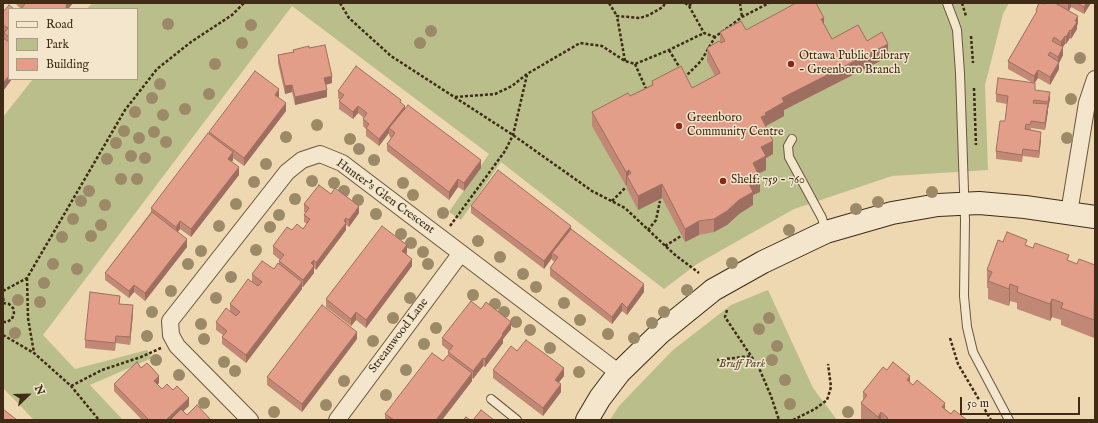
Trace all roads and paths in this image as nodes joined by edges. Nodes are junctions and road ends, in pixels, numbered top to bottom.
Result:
1 (244, 3) edge
2 (340, 3) edge
3 (609, 3) edge
4 (665, 3) edge
5 (685, 3) edge
6 (692, 3) edge
7 (740, 3) edge
8 (769, 3) edge
9 (947, 3) edge
10 (689, 6) junction
11 (617, 16) junction
12 (742, 17) junction
13 (704, 33) junction
14 (715, 37) junction
15 (669, 50) junction
16 (625, 61) junction
17 (635, 64) junction
18 (527, 74) junction
19 (1095, 79) edge
20 (648, 93) edge
21 (455, 97) junction
22 (513, 135) junction
23 (792, 139) dead end
24 (624, 188) dead end
25 (660, 201) dead end
26 (612, 202) junction
27 (964, 204) junction
28 (1070, 213) junction
29 (1095, 217) edge
30 (648, 230) junction
31 (826, 232) junction
32 (681, 236) edge
33 (441, 238) junction
34 (665, 246) junction
35 (461, 253) junction
36 (700, 273) dead end
37 (27, 278) junction
38 (3, 291) edge
39 (3, 298) edge
40 (3, 303) edge
41 (727, 310) dead end
42 (3, 322) edge
43 (3, 335) edge
44 (950, 338) dead end
45 (174, 342) junction
46 (34, 353) junction
47 (751, 356) junction
48 (717, 360) dead end
49 (828, 364) dead end
50 (619, 373) junction
51 (71, 386) junction
52 (491, 399) dead end
53 (99, 420) edge
54 (250, 420) edge
55 (336, 420) edge
56 (517, 420) edge
57 (587, 420) edge
58 (779, 420) edge
59 (793, 420) edge
60 (991, 420) edge
61 (1009, 420) edge

1 - 37 path
2 - 21 path
3 - 11 path
4 - 11 path
5 - 10 path
6 - 10 path
7 - 12 path
8 - 12 path
9 - 27 lane
10 - 13 path
11 - 16 path
12 - 14 path
13 - 14 path
13 - 15 path
14 - 15 path
15 - 17 path
16 - 17 path
16 - 18 path
17 - 20 path
18 - 21 path
18 - 22 path
19 - 28 street
21 - 22 path
22 - 26 path
22 - 33 path
23 - 31 lane
24 - 26 path
25 - 30 path
26 - 30 path
27 - 28 street
27 - 31 street
27 - 61 lane
28 - 29 street
30 - 34 path
31 - 50 street
32 - 34 path
33 - 35 street, Hunter's Glen Crescent
33 - 45 street, Hunter's Glen Crescent
34 - 36 path
35 - 50 street, Hunter's Glen Crescent
35 - 55 street, Streamwood Lane
37 - 38 path
37 - 46 path
39 - 40 path
40 - 42 path
41 - 47 path
43 - 46 path
44 - 60 path
45 - 51 path
45 - 54 street
46 - 51 path
47 - 48 path
47 - 58 path
49 - 59 path
50 - 57 street
51 - 53 path
52 - 56 lane

